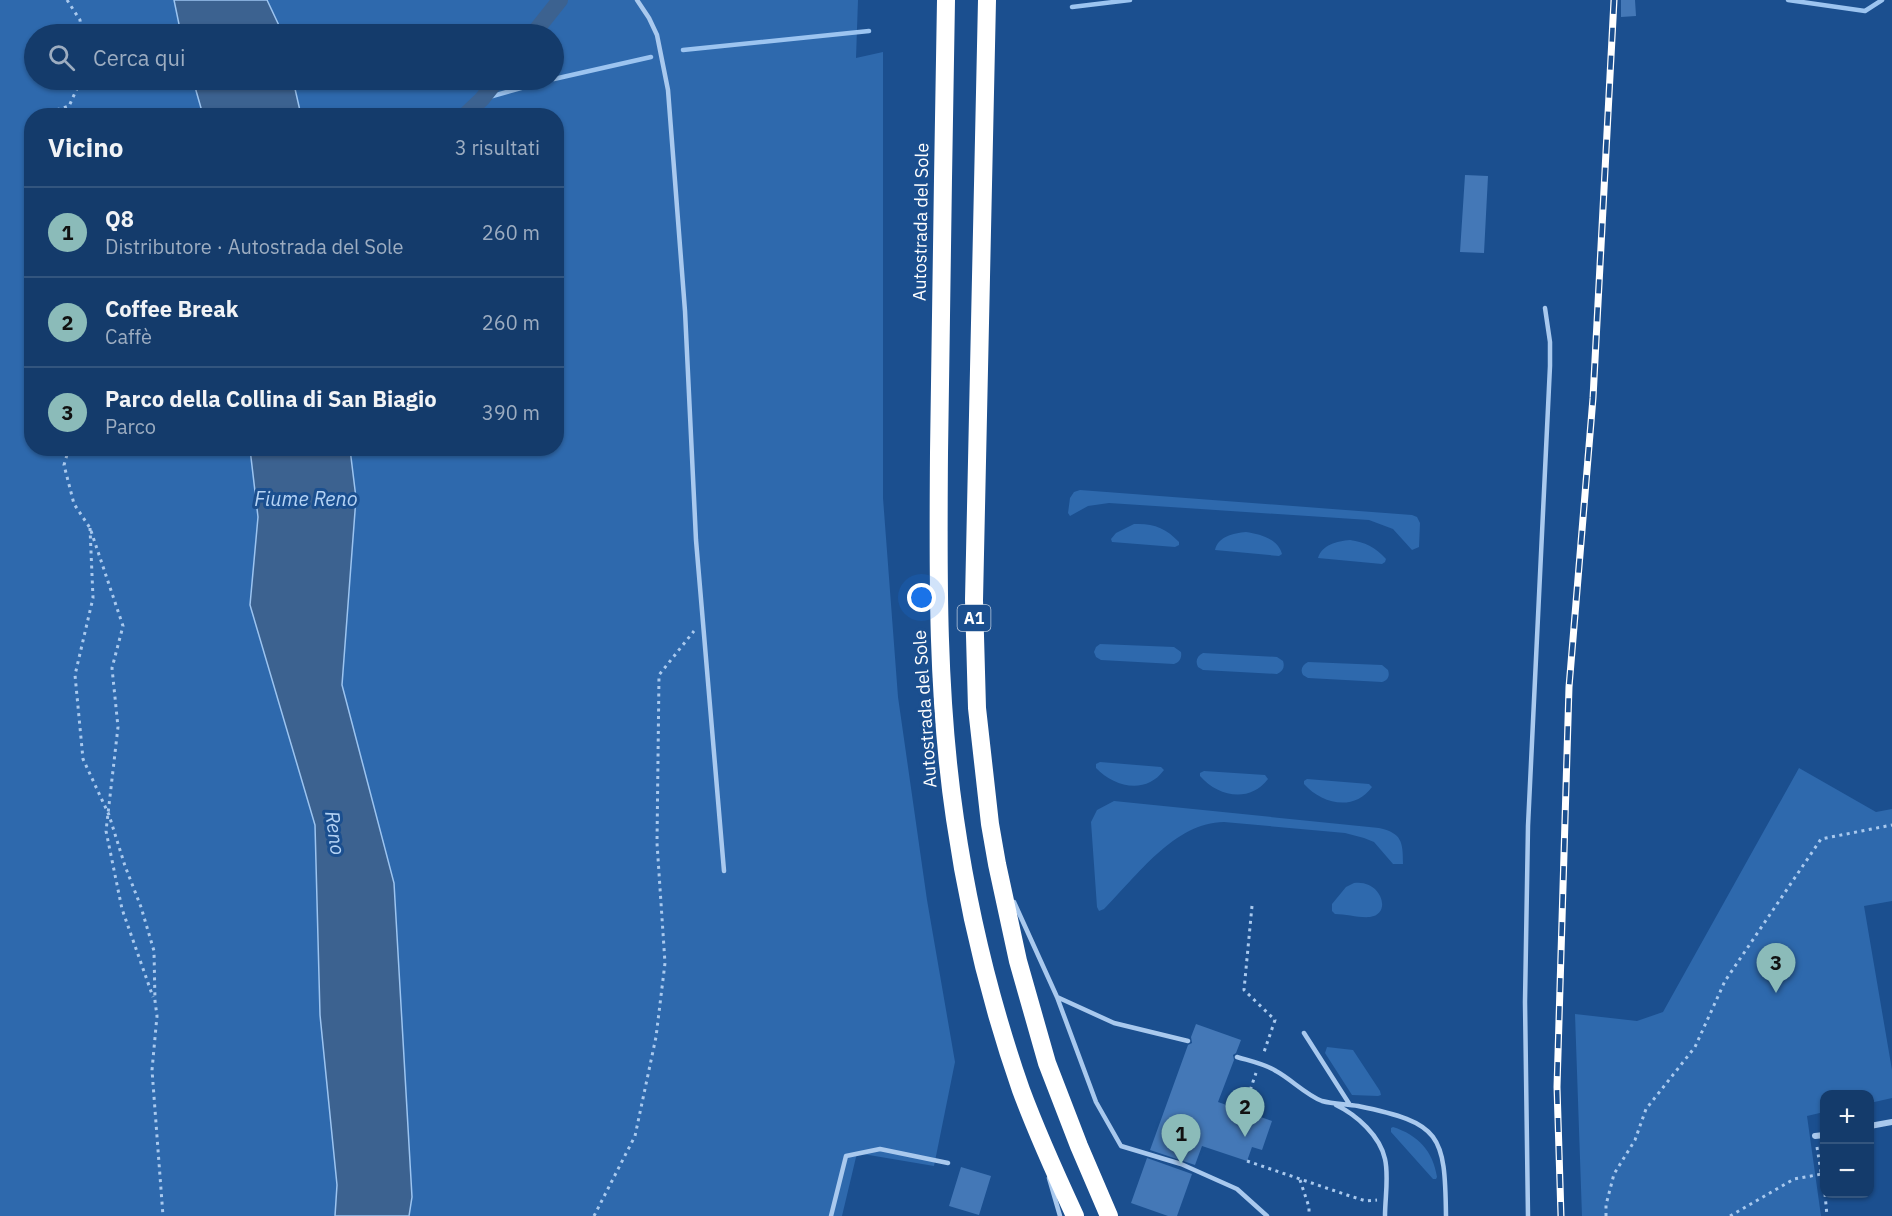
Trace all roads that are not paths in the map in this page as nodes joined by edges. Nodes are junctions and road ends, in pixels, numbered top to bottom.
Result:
1 (637, 0) edge
2 (946, 0) edge
3 (987, 0) edge
4 (1545, 308) dead end
5 (997, 864) junction
6 (724, 871) dead end
7 (1057, 998) junction
8 (1304, 1033) dead end
9 (1188, 1041) dead end
10 (1237, 1057) dead end
11 (1021, 1090) junction
12 (1329, 1102) junction
13 (1350, 1105) junction
14 (1892, 1122) edge
15 (1874, 1125) edge
16 (1820, 1135) edge
17 (1815, 1136) road end
18 (948, 1163) dead end
19 (1044, 1163) dead end
20 (1047, 1174) dead end
21 (831, 1216) edge
22 (1060, 1216) edge
23 (1075, 1216) edge
24 (1109, 1216) edge
25 (1267, 1216) edge
26 (1385, 1216) edge
27 (1446, 1216) edge
28 (1528, 1216) edge

1 - 6 lane
2 - 11 highway, Autostrada del Sole / A1
3 - 5 highway, A1
4 - 28 lane
5 - 7 lane
5 - 24 highway, A1
7 - 9 lane
7 - 25 lane
8 - 13 lane
10 - 12 lane
11 - 19 lane
11 - 23 highway, Autostrada del Sole / A1
12 - 13 lane
12 - 26 lane
13 - 27 lane
14 - 15 street
16 - 17 street
18 - 21 lane
20 - 22 lane

